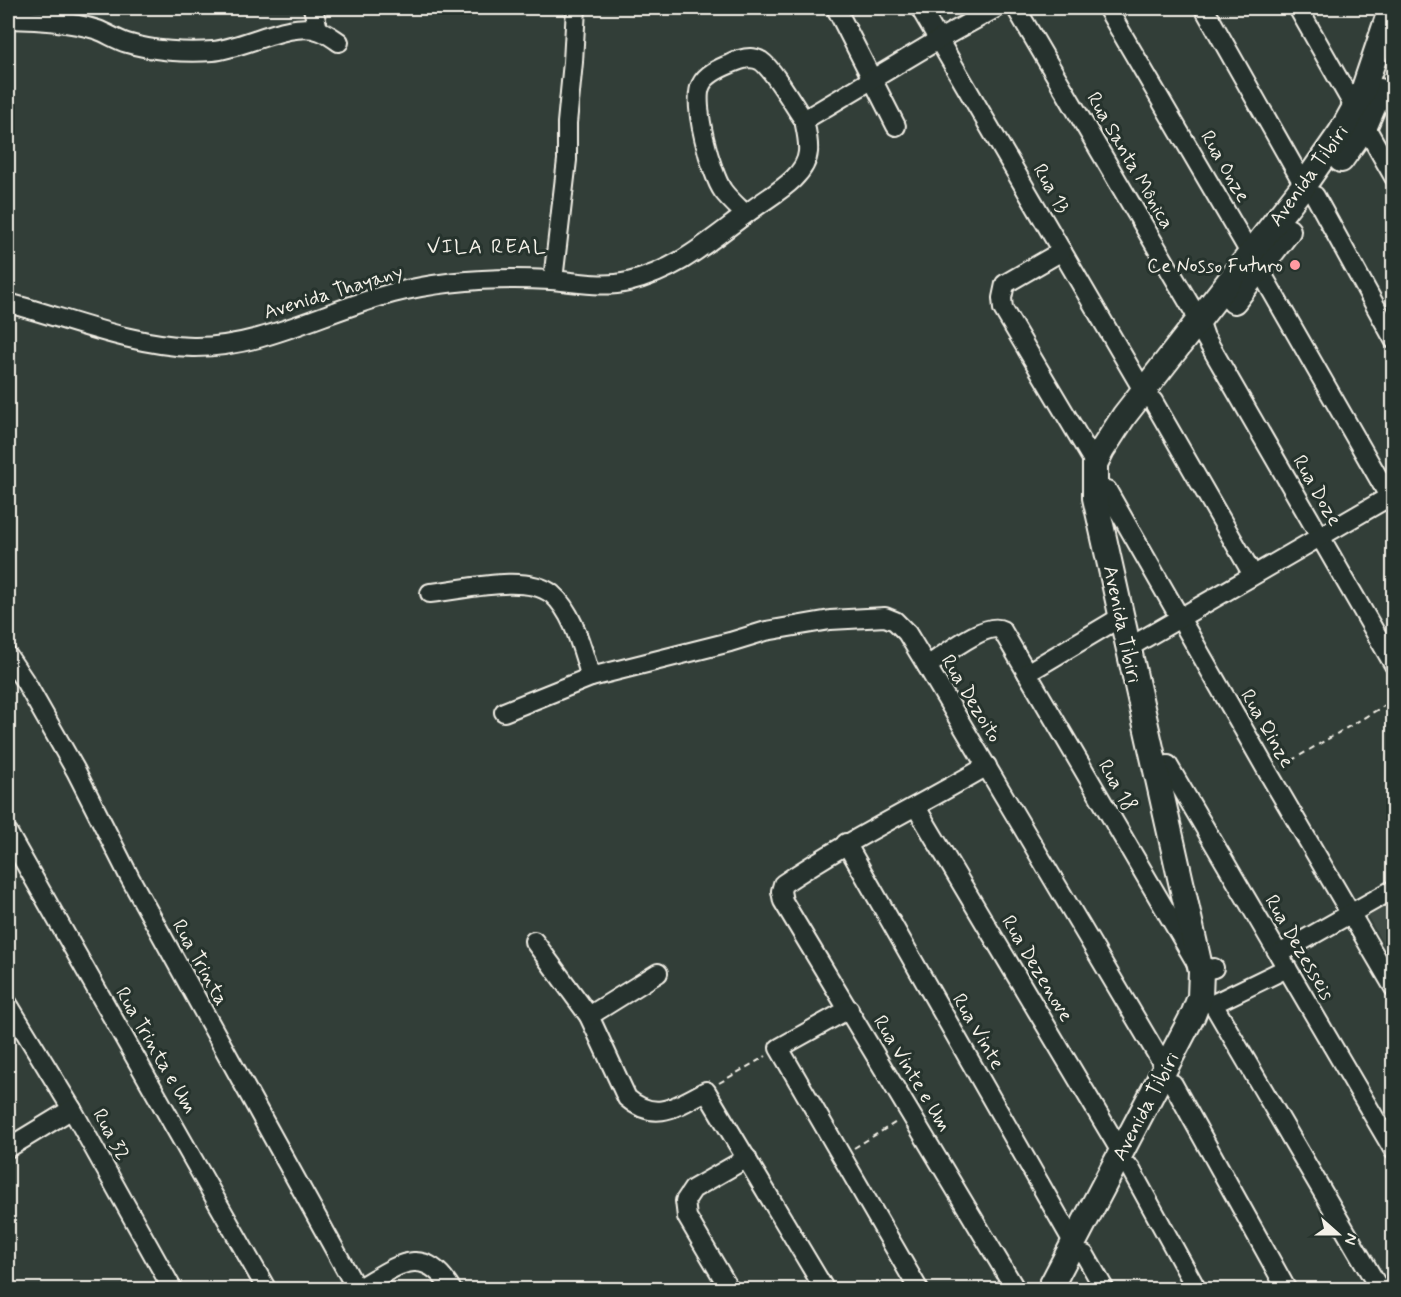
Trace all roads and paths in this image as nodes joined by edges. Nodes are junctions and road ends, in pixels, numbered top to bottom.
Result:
1 (313, 8) edge
2 (576, 8) edge
3 (836, 8) edge
4 (920, 8) edge
5 (996, 8) edge
6 (1016, 8) edge
7 (1107, 8) edge
8 (1204, 8) edge
9 (1298, 8) edge
10 (1391, 8) edge
11 (8, 19) edge
12 (318, 29) junction
13 (938, 39) junction
14 (339, 42) dead end
15 (1394, 52) edge
16 (872, 79) junction
17 (1360, 117) junction
18 (804, 120) junction
19 (896, 126) dead end
20 (1394, 177) edge
21 (1309, 190) junction
22 (745, 214) junction
23 (1062, 250) junction
24 (1255, 261) junction
25 (553, 280) junction
26 (8, 303) edge
27 (1202, 328) junction
28 (1394, 340) edge
29 (1149, 397) junction
30 (1095, 464) junction
31 (1107, 490) junction
32 (1392, 499) edge
33 (1319, 537) junction
34 (1253, 575) junction
35 (430, 593) dead end
36 (1121, 617) junction
37 (1180, 618) junction
38 (1134, 644) junction
39 (8, 656) edge
40 (1394, 665) edge
41 (927, 666) junction
42 (1027, 673) junction
43 (591, 677) junction
44 (1394, 700) edge
45 (504, 712) dead end
46 (1168, 765) junction
47 (987, 766) junction
48 (1269, 774) junction
49 (916, 807) junction
50 (10, 842) edge
51 (846, 843) junction
52 (1394, 889) edge
53 (1351, 914) junction
54 (534, 941) dead end
55 (1283, 961) junction
56 (1207, 970) junction
57 (658, 974) dead end
58 (1394, 988) edge
59 (8, 1004) edge
60 (1214, 1004) junction
61 (849, 1009) junction
62 (589, 1016) junction
63 (779, 1048) junction
64 (1169, 1076) junction
65 (706, 1091) junction
66 (72, 1109) junction
67 (910, 1113) junction
68 (8, 1148) edge
69 (1394, 1151) edge
70 (842, 1156) junction
71 (747, 1158) junction
72 (1125, 1160) junction
73 (1079, 1248) junction
74 (259, 1287) edge
75 (357, 1289) edge
76 (173, 1290) edge
77 (452, 1290) edge
78 (730, 1290) edge
79 (825, 1290) edge
80 (919, 1290) edge
81 (1016, 1290) edge
82 (1049, 1290) edge
83 (1067, 1290) edge
84 (1105, 1290) edge
85 (1197, 1290) edge
86 (1287, 1290) edge
87 (1380, 1290) edge

1 - 12 street
2 - 25 street
3 - 16 street
4 - 13 street, Rua 13
5 - 13 street
6 - 27 street, Rua Santa Mônica
7 - 24 street, Rua Onze
8 - 21 street
9 - 17 street
10 - 17 main road, Avenida Tibiri
11 - 12 street
12 - 14 street
13 - 16 street
13 - 23 street, Rua 13
15 - 17 main road, Avenida Tibiri
16 - 18 street
16 - 19 street
17 - 20 street
17 - 21 main road, Avenida Tibiri
18 - 22 street, Avenida Thayany
18 - 22 street
21 - 24 main road, Avenida Tibiri
21 - 28 street
22 - 25 street, Avenida Thayany
23 - 29 street, Rua 13
23 - 30 street
24 - 27 main road, Avenida Tibiri
24 - 32 street, Rua Onze
25 - 26 street, Avenida Thayany
27 - 29 main road, Avenida Tibiri
27 - 33 street, Rua Doze
29 - 30 main road, Avenida Tibiri
29 - 31 main road, Avenida Tibiri
29 - 34 street, Rua 13
30 - 36 main road, Avenida Tibiri
31 - 37 street, Rua Qinze
31 - 38 main road, Avenida Tibiri
32 - 33 street
33 - 34 street
33 - 40 street, Rua Doze
34 - 37 street
35 - 43 street
36 - 38 main road, Avenida Tibiri
36 - 42 street
37 - 38 street
37 - 48 street, Rua Qinze
38 - 46 main road, Avenida Tibiri
38 - 56 main road, Avenida Tibiri
39 - 75 street, Rua Trinta
41 - 42 street, Rua 18
41 - 43 street, Rua Dezoito
41 - 47 street, Rua Dezoito
42 - 56 street, Rua 18
43 - 45 street, Rua Dezoito
44 - 48 path
46 - 55 street, Rua Dezesseis
46 - 56 main road, Avenida Tibiri
47 - 49 street
47 - 64 street, Rua Dezoito
48 - 53 street, Rua Qinze
49 - 51 street
49 - 72 street, Rua Dezenove
50 - 74 street, Rua Trinta e Um
51 - 61 street, Rua Vinte e Um
51 - 73 street, Rua Vinte
52 - 53 street
53 - 55 street
53 - 58 street, Rua Qinze
54 - 62 street
55 - 60 street
55 - 69 street, Rua Dezesseis
56 - 60 main road, Avenida Tibiri
56 - 64 main road, Avenida Tibiri
57 - 62 street
59 - 66 street, Rua 32
60 - 64 main road, Avenida Tibiri
60 - 87 street
61 - 63 street
61 - 67 street, Rua Vinte e Um
62 - 65 street
63 - 65 path
63 - 70 street
64 - 72 main road, Avenida Tibiri
64 - 86 street, Rua Dezoito
65 - 71 street
66 - 68 street
66 - 76 street, Rua 32
67 - 70 path
67 - 81 street, Rua Vinte e Um
70 - 80 street
71 - 78 street
71 - 79 street
72 - 73 main road, Avenida Tibiri
72 - 85 street, Rua Dezenove
73 - 82 main road, Avenida Tibiri
73 - 83 main road, Avenida Tibiri
73 - 84 street, Rua Vinte
75 - 77 street

